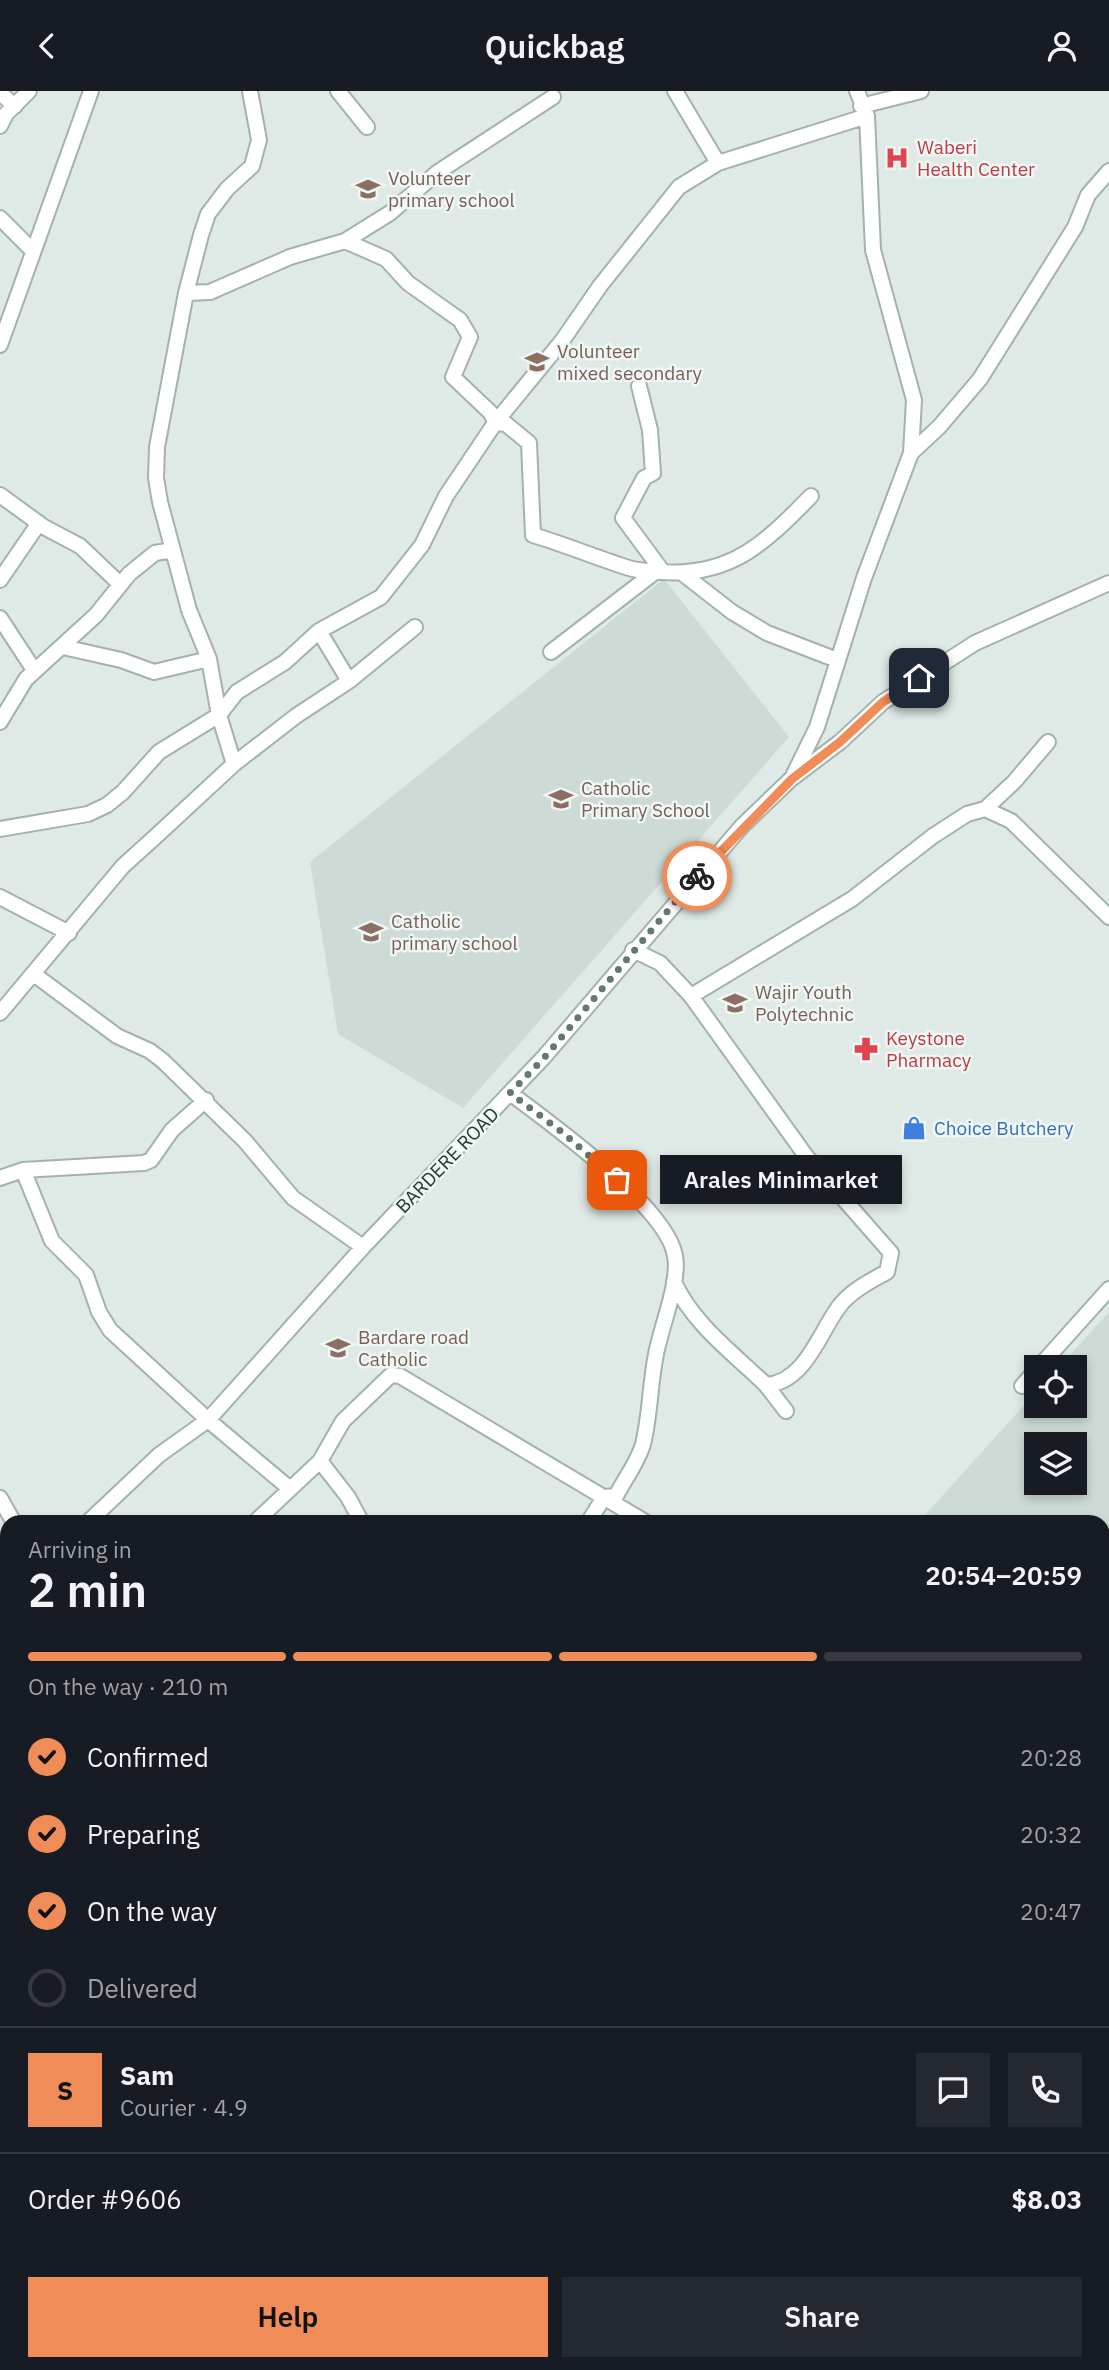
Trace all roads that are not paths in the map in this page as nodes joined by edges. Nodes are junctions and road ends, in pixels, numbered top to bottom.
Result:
1 (29, 91) edge
2 (91, 91) edge
3 (250, 91) edge
4 (338, 91) edge
5 (676, 91) edge
6 (921, 91) edge
7 (0, 93) edge
8 (553, 97) dead end
9 (862, 104) edge
10 (15, 106) junction
11 (0, 126) edge
12 (367, 127) dead end
13 (718, 163) junction
14 (1109, 171) edge
15 (0, 218) edge
16 (345, 241) junction
17 (33, 251) junction
18 (186, 293) junction
19 (0, 345) edge
20 (639, 386) dead end
21 (495, 423) junction
22 (911, 453) junction
23 (0, 495) edge
24 (811, 496) dead end
25 (39, 523) junction
26 (173, 550) junction
27 (659, 572) junction
28 (682, 573) junction
29 (0, 580) edge
30 (1109, 583) edge
31 (120, 584) junction
32 (0, 618) edge
33 (415, 627) dead end
34 (319, 631) junction
35 (63, 647) junction
36 (551, 652) dead end
37 (209, 659) junction
38 (837, 660) junction
39 (34, 670) junction
40 (349, 681) junction
41 (219, 715) junction
42 (0, 722) edge
43 (1048, 742) dead end
44 (234, 764) junction
45 (792, 779) junction
46 (985, 809) junction
47 (0, 829) edge
48 (0, 897) edge
49 (1109, 917) edge
50 (69, 933) junction
51 (633, 950) junction
52 (35, 975) junction
53 (691, 996) junction
54 (0, 1013) edge
55 (510, 1093) junction
56 (206, 1100) junction
57 (23, 1170) junction
58 (0, 1178) edge
59 (363, 1247) junction
60 (674, 1282) junction
61 (1109, 1289) edge
62 (1049, 1355) edge
63 (1024, 1384) edge
64 (766, 1385) junction
65 (1022, 1386) dead end
66 (786, 1411) dead end
67 (208, 1420) junction
68 (320, 1461) junction
69 (289, 1488) junction
70 (604, 1497) junction
71 (0, 1498) edge
72 (10, 1515) edge
73 (95, 1515) edge
74 (262, 1515) edge
75 (358, 1515) edge
76 (593, 1515) edge
77 (634, 1515) edge

1 - 10 street
2 - 17 street
3 - 18 street
4 - 12 street
5 - 13 street
6 - 9 street
7 - 10 street
8 - 16 street
9 - 13 street
9 - 22 street
10 - 11 street
13 - 21 street
14 - 22 street
15 - 17 street
16 - 18 street
16 - 21 street
17 - 19 street
18 - 26 street
20 - 27 street
21 - 27 street
21 - 34 street
22 - 38 street
23 - 25 street
24 - 28 street
25 - 29 street
25 - 31 street
26 - 31 street
26 - 37 street
27 - 28 street
27 - 36 street
28 - 38 street
30 - 45 street, BARDERE ROAD
31 - 35 street
32 - 39 street
33 - 40 street
34 - 40 street
34 - 41 street
35 - 37 street
35 - 39 street
37 - 41 street
38 - 45 street
39 - 42 street
40 - 44 street
41 - 44 street
41 - 47 street
43 - 46 street
44 - 50 street
45 - 51 street, BARDERE ROAD
46 - 49 street
46 - 53 street
48 - 50 street
50 - 52 street
51 - 53 street
51 - 55 street, BARDERE ROAD
52 - 54 street
52 - 56 street
53 - 64 street
55 - 59 street, BARDERE ROAD
55 - 60 street
56 - 57 street
56 - 59 street
57 - 58 street
57 - 67 street
59 - 67 street, BARDERE ROAD
60 - 64 street
60 - 70 street
61 - 62 street
63 - 65 street
64 - 66 street
67 - 69 street
67 - 73 street, BARDERE ROAD
68 - 69 street
68 - 70 street
68 - 75 street
69 - 74 street
70 - 76 street
70 - 77 street
71 - 72 street

